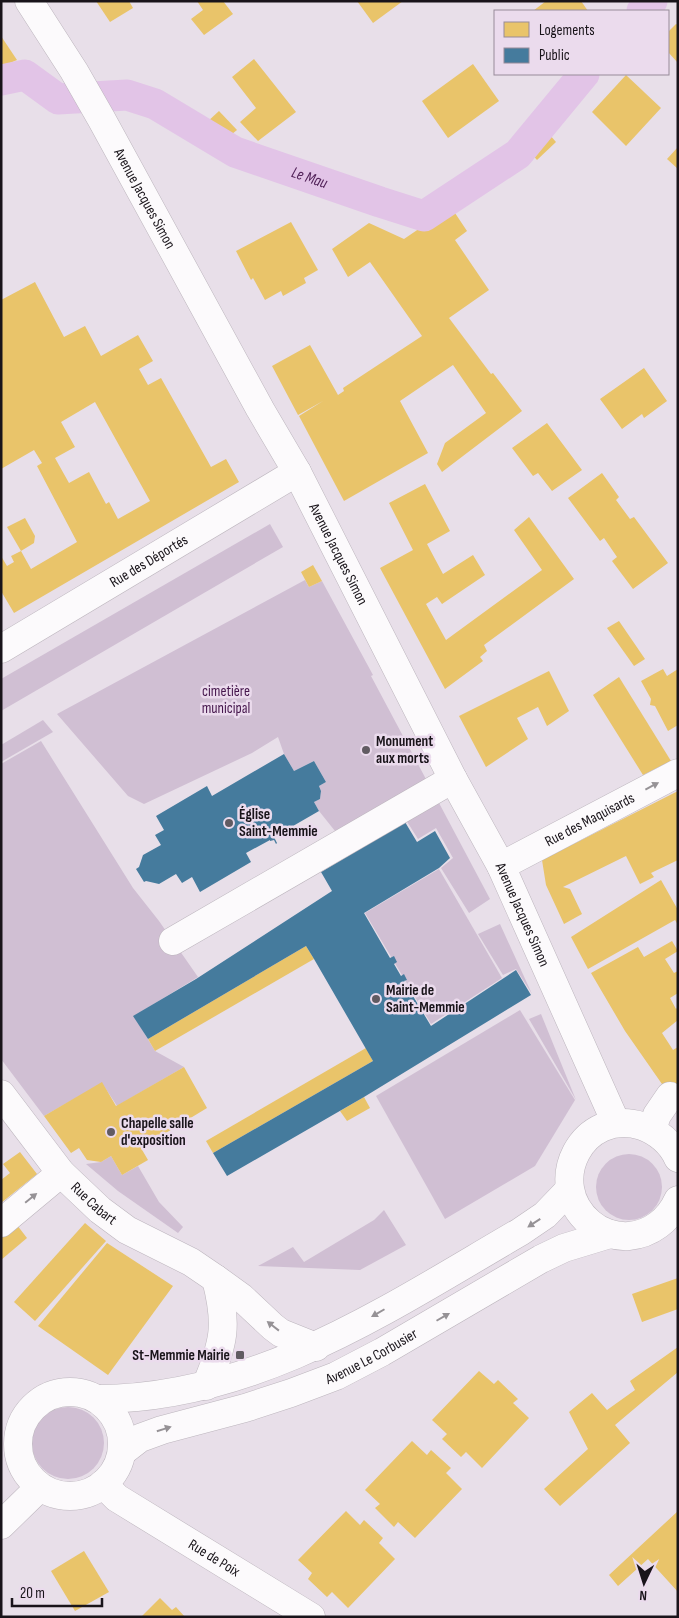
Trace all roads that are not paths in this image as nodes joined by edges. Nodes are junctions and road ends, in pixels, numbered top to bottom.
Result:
1 (29, 1) edge
2 (297, 472) junction
3 (1, 649) edge
4 (678, 773) edge
5 (453, 779) junction
6 (500, 866) junction
7 (173, 941) dead end
8 (1, 1094) edge
9 (670, 1096) dead end
10 (616, 1124) junction
11 (652, 1129) junction
12 (678, 1158) edge
13 (61, 1174) junction
14 (569, 1190) junction
15 (676, 1207) edge
16 (1, 1223) edge
17 (610, 1234) junction
18 (216, 1279) junction
19 (316, 1346) junction
20 (206, 1386) junction
21 (98, 1399) junction
22 (9, 1438) edge
23 (122, 1452) junction
24 (40, 1488) junction
25 (110, 1491) junction
26 (1, 1525) edge
27 (312, 1617) edge

1 - 2 street, Avenue Jacques Simon
2 - 3 street, Rue des Déportés
2 - 5 street, Avenue Jacques Simon
6 -> 4 street, Rue des Maquisards
5 - 6 street, Avenue Jacques Simon
5 - 7 street
6 - 10 street, Avenue Jacques Simon
8 - 13 street, Rue Cabart
9 - 11 street
10 - 11 street
10 - 14 street
11 - 12 street
16 -> 13 street
13 - 18 street, Rue Cabart
14 - 17 street
14 -> 19 street
15 - 17 street
23 -> 17 street, Avenue Le Corbusier
19 -> 18 street, Rue Cabart
18 - 20 street
19 - 20 street
20 - 21 street
21 - 22 street
21 - 23 street
22 - 24 street
23 - 25 street
24 - 25 street
24 - 26 street
25 - 27 street, Rue de Poix

